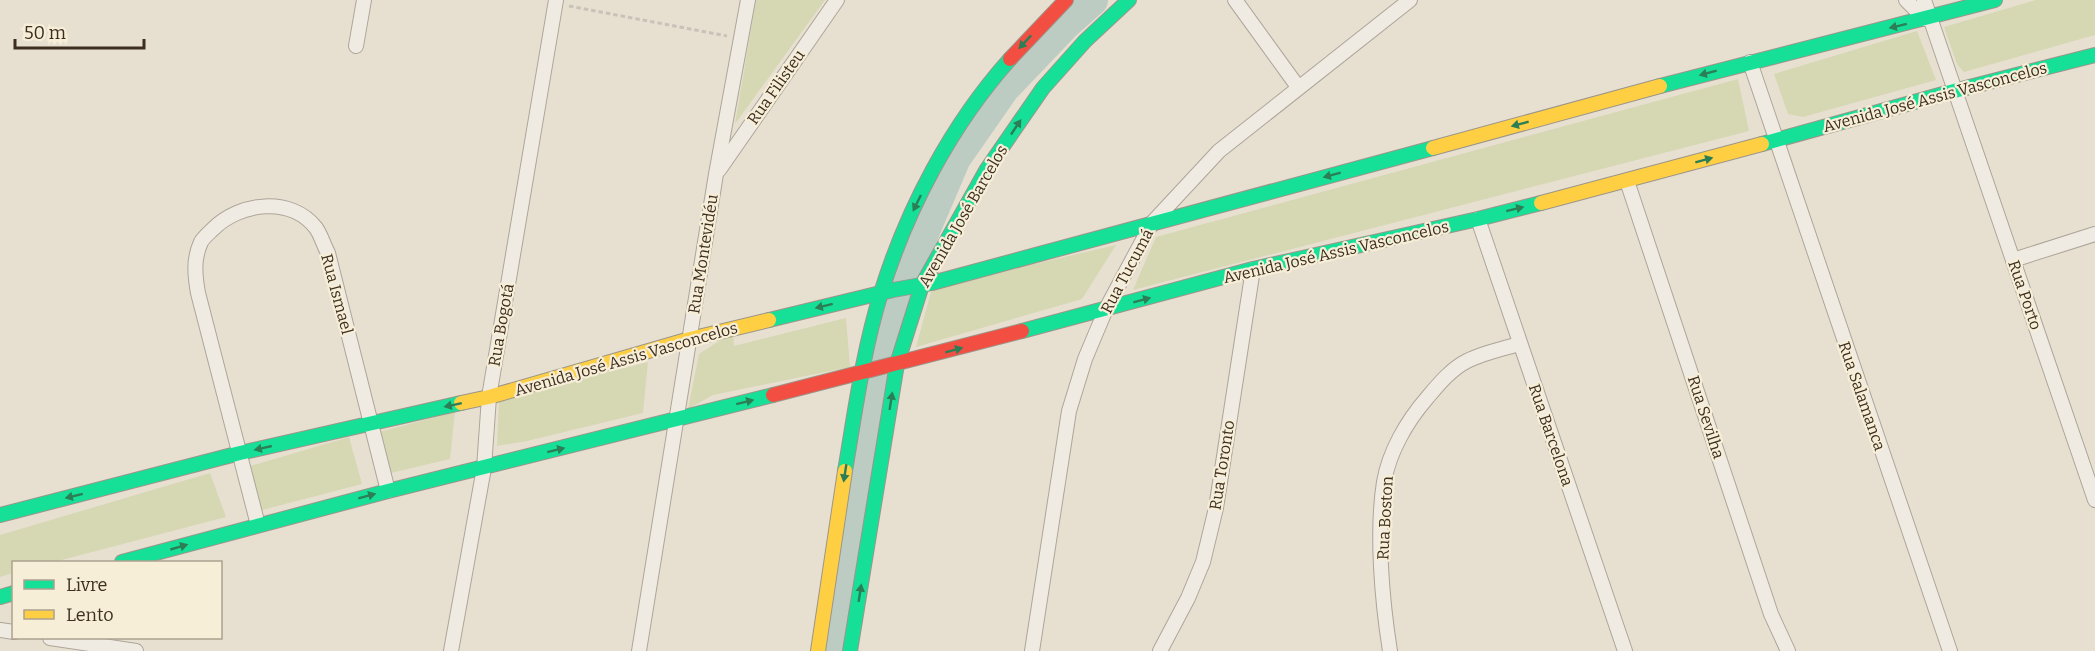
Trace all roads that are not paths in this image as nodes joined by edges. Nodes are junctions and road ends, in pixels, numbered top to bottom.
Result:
1 (364, 0) edge
2 (748, 0) edge
3 (837, 0) edge
4 (1066, 0) edge
5 (1129, 0) edge
6 (1235, 0) edge
7 (1410, 0) edge
8 (1906, 0) edge
9 (1923, 0) edge
10 (1995, 0) edge
11 (555, 2) edge
12 (1927, 18) junction
13 (356, 46) dead end
14 (2095, 55) edge
15 (1750, 62) junction
16 (1299, 87) junction
17 (1954, 91) junction
18 (1775, 140) junction
19 (716, 174) junction
20 (1627, 181) junction
21 (1478, 219) junction
22 (1152, 223) junction
23 (2095, 234) edge
24 (2013, 260) junction
25 (1253, 269) junction
26 (915, 286) junction
27 (887, 291) junction
28 (1107, 309) junction
29 (690, 339) junction
30 (1519, 344) junction
31 (894, 365) junction
32 (867, 372) junction
33 (489, 397) junction
34 (678, 419) junction
35 (370, 423) junction
36 (240, 453) junction
37 (484, 468) junction
38 (388, 491) junction
39 (2095, 500) edge
40 (0, 515) edge
41 (258, 525) junction
42 (126, 561) edge
43 (57, 639) edge
44 (136, 651) edge
45 (451, 651) edge
46 (639, 651) edge
47 (818, 651) edge
48 (850, 651) edge
49 (1032, 651) edge
50 (1160, 651) edge
51 (1390, 651) edge
52 (1624, 651) edge
53 (1788, 651) edge
54 (1950, 651) edge

1 - 13 street
2 - 19 street, Rua Montevidéu
3 - 19 street, Rua Filisteu
4 -> 27 street
26 -> 5 street, Avenida José Barcelos
6 - 16 street
7 - 16 street, Rua Tucumá
8 - 12 street
9 - 12 street
10 - 12 street
11 - 33 street, Rua Bogotá
12 -> 15 street
12 - 17 street, Rua Porto
14 - 17 street, Avenida José Assis Vasconcelos
15 - 18 street
15 -> 22 street
16 - 22 street, Rua Tucumá
17 - 18 street, Avenida José Assis Vasconcelos
17 - 24 street, Rua Porto
20 -> 18 street, Avenida José Assis Vasconcelos
18 - 54 street, Rua Salamanca
19 - 29 street, Rua Montevidéu
21 -> 20 street, Avenida José Assis Vasconcelos
20 - 53 street, Rua Sevilha
21 - 25 street, Avenida José Assis Vasconcelos
21 - 30 street, Rua Barcelona
22 - 26 street
22 - 28 street, Rua Tucumá
23 - 24 street
24 - 39 street, Rua Porto
28 -> 25 street, Avenida José Assis Vasconcelos
25 - 50 street, Rua Toronto
26 - 27 street, Avenida José Assis Vasconcelos
26 - 31 street, Avenida José Barcelos
27 -> 29 street, Avenida José Assis Vasconcelos
27 - 32 street
31 -> 28 street, Avenida José Assis Vasconcelos
28 - 49 street, Rua Tucumá
29 - 33 street, Avenida José Assis Vasconcelos
29 - 34 street, Rua Montevidéu
30 - 51 street, Rua Boston
30 - 52 street, Rua Barcelona
31 - 32 street, Avenida José Assis Vasconcelos
48 -> 31 street, Avenida José Barcelos
34 -> 32 street
32 -> 47 street
33 -> 35 street, Avenida José Assis Vasconcelos
33 - 37 street, Rua Bogotá
37 -> 34 street
34 - 46 street, Rua Montevidéu
35 -> 36 street, Avenida José Assis Vasconcelos
35 - 36 street, Rua Ismael
35 - 38 street
36 -> 40 street, Avenida José Assis Vasconcelos
36 - 41 street
37 - 38 street
37 - 45 street, Rua Bogotá
41 -> 38 street
42 -> 41 street
43 - 44 street

